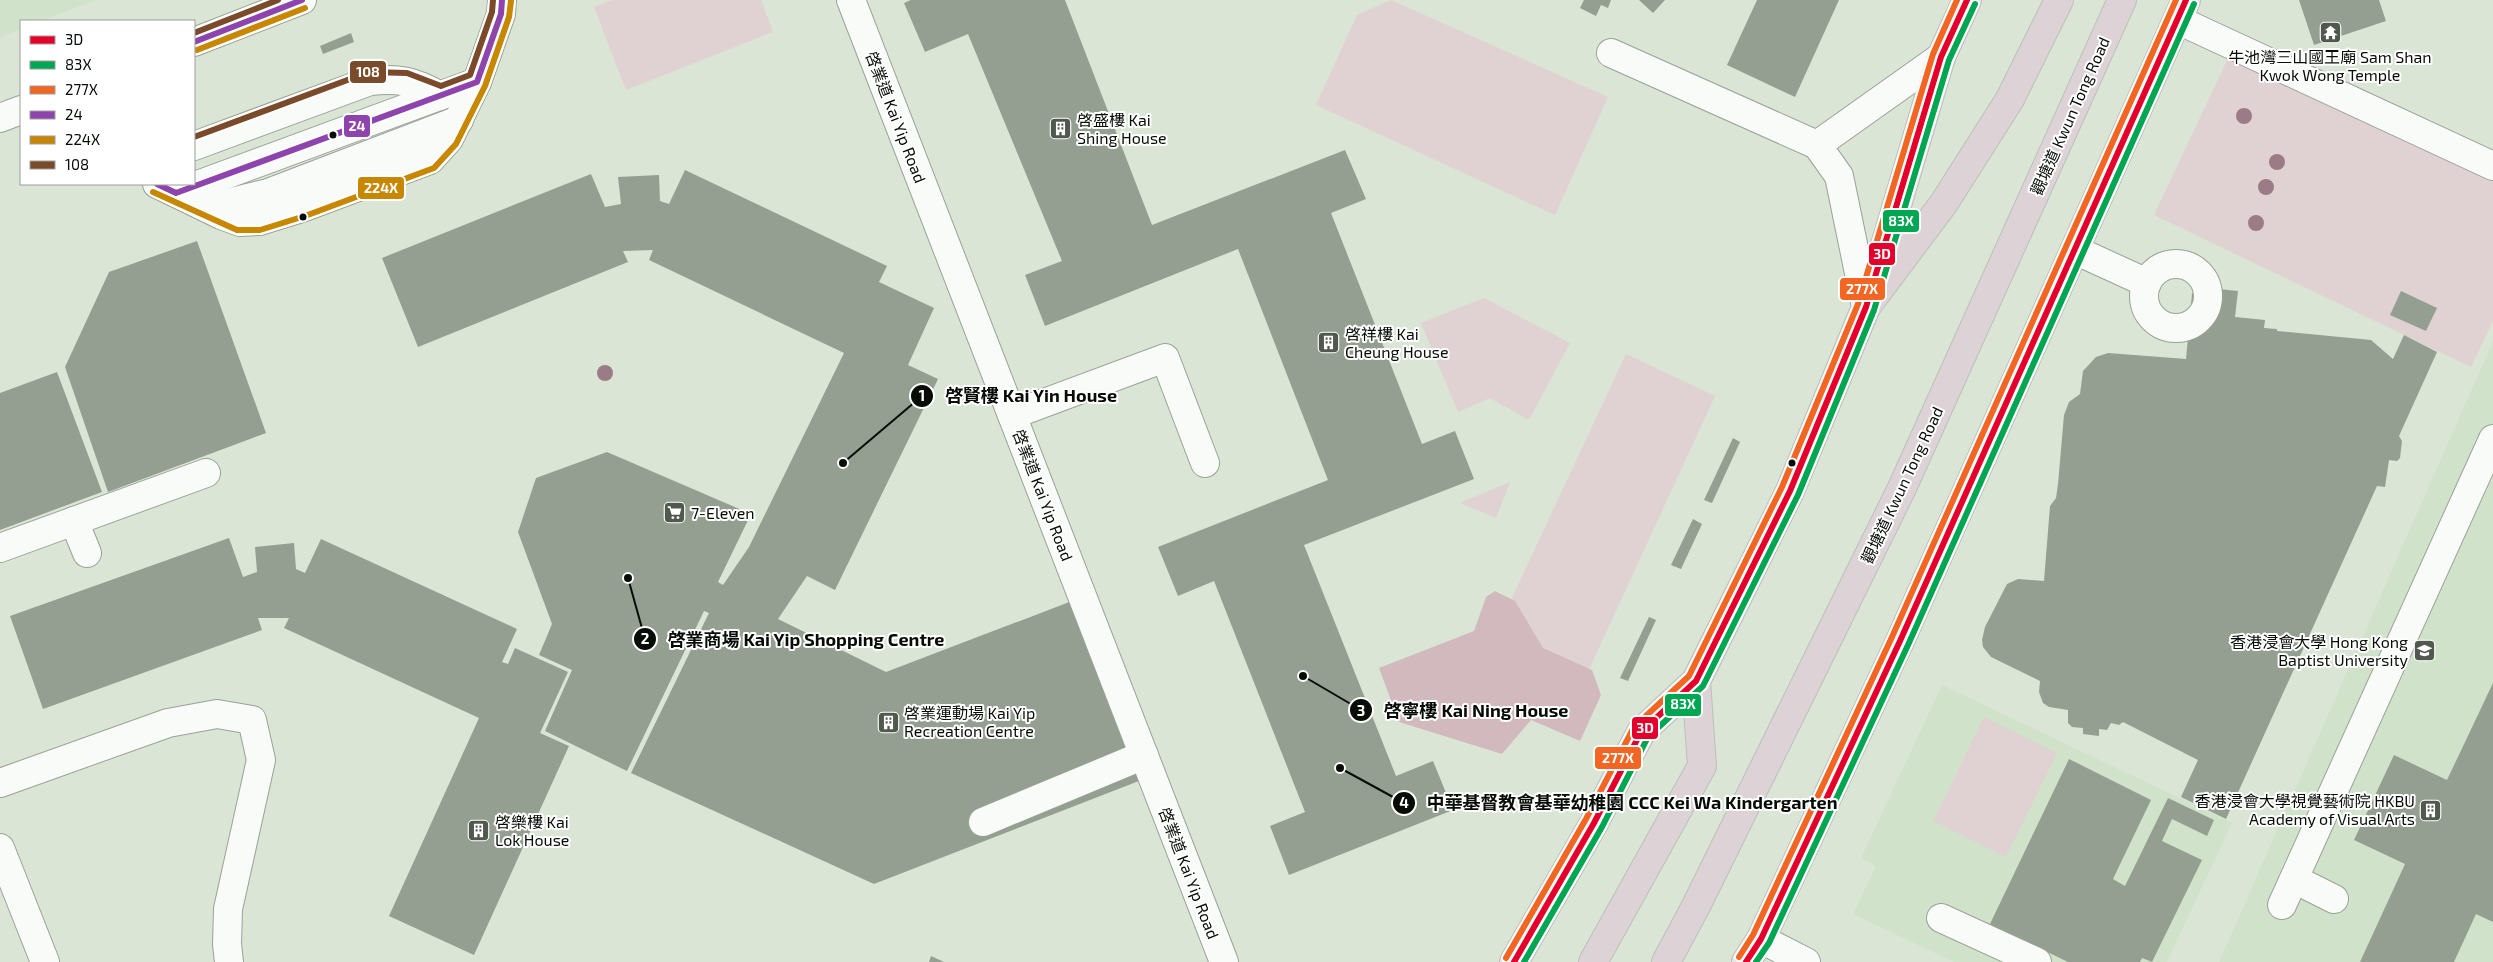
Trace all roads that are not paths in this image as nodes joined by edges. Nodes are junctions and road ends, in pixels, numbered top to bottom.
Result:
1 (302, 0) edge
2 (502, 0) edge
3 (850, 0) edge
4 (1967, 0) edge
5 (2059, 0) edge
6 (2122, 0) edge
7 (2182, 10) edge
8 (195, 42) edge
9 (1610, 52) dead end
10 (1941, 57) junction
11 (477, 82) junction
12 (440, 96) junction
13 (20, 110) edge
14 (0, 118) edge
15 (1817, 145) junction
16 (195, 146) edge
17 (2493, 166) edge
18 (195, 178) edge
19 (166, 188) edge
20 (2075, 250) junction
21 (2147, 283) dead end
22 (1866, 307) junction
23 (1012, 416) junction
24 (2493, 438) edge
25 (1204, 463) dead end
26 (206, 473) dead end
27 (74, 521) junction
28 (0, 548) edge
29 (87, 553) dead end
30 (1696, 681) junction
31 (1144, 755) junction
32 (0, 783) edge
33 (983, 822) dead end
34 (0, 848) edge
35 (2294, 880) junction
36 (2334, 899) dead end
37 (2282, 905) dead end
38 (1941, 918) dead end
39 (1760, 939) junction
40 (45, 962) edge
41 (229, 962) edge
42 (1224, 962) edge
43 (1514, 962) edge
44 (1593, 962) edge
45 (1666, 962) edge
46 (1746, 962) edge
47 (1806, 962) edge
48 (2037, 962) edge

1 - 8 street
2 - 11 street
3 - 23 street, 啓業道 Kai Yip Road
4 - 10 main road
5 - 22 highway
6 - 45 highway, 觀塘道 Kwun Tong Road
7 - 17 street
7 - 20 main road
9 - 15 street
10 - 15 street
10 - 22 main road
11 - 12 street
11 - 19 street
12 - 16 street
12 - 18 street
13 - 14 street
15 - 22 street
20 - 21 street
20 - 39 main road
22 - 30 highway
23 - 25 street
23 - 31 street, 啓業道 Kai Yip Road
24 - 35 street
26 - 27 street
27 - 28 street
27 - 29 street
30 - 43 main road
30 - 44 highway
31 - 33 street
31 - 42 street, 啓業道 Kai Yip Road
32 - 41 street
34 - 40 street
35 - 36 street
35 - 37 street
38 - 48 street
39 - 46 main road
39 - 47 street

